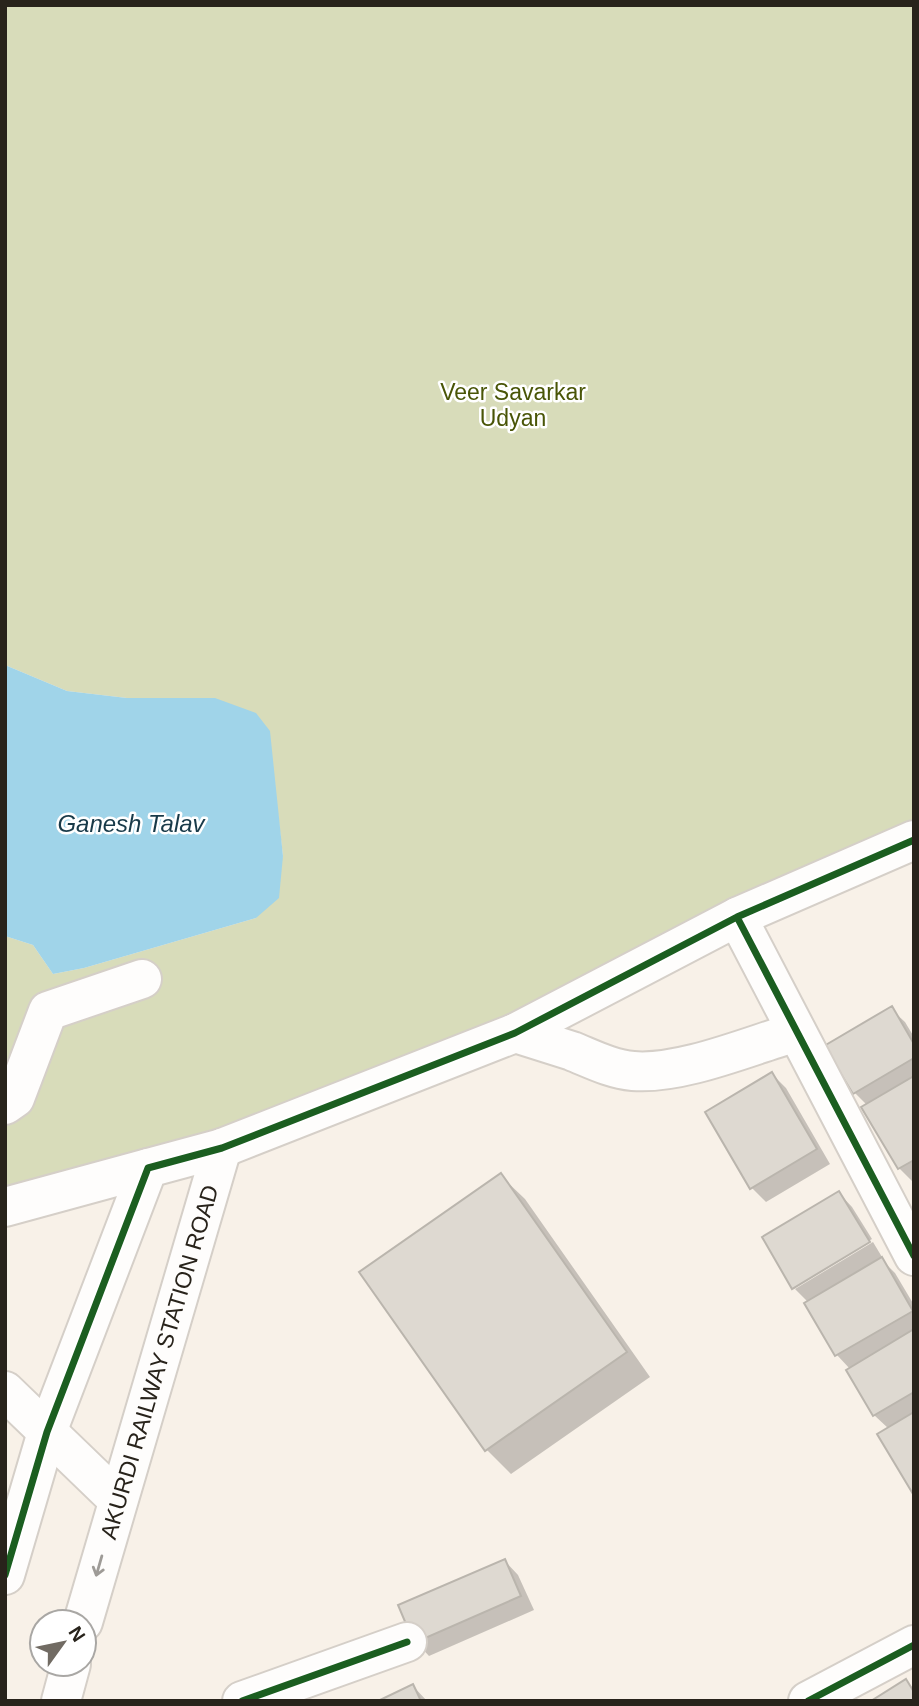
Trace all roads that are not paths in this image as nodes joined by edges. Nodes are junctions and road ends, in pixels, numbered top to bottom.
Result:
1 (914, 840) edge
2 (737, 916) junction
3 (142, 979) dead end
4 (796, 1032) junction
5 (515, 1033) junction
6 (5, 1105) edge
7 (222, 1148) junction
8 (148, 1168) junction
9 (5, 1207) edge
10 (914, 1256) edge
11 (5, 1391) edge
12 (47, 1432) junction
13 (118, 1500) junction
14 (5, 1575) edge
15 (87, 1608) edge
16 (407, 1642) dead end
17 (914, 1645) edge
18 (67, 1678) edge
19 (61, 1701) edge
20 (242, 1701) edge
21 (808, 1701) edge

1 - 2 street
2 - 4 street
2 - 5 street
3 - 6 street
4 - 5 street
4 - 10 street
5 - 7 street
7 - 8 street, AKURDI RAILWAY STATION ROAD
7 - 13 street, AKURDI RAILWAY STATION ROAD
8 - 9 street, AKURDI RAILWAY STATION ROAD
8 - 12 street
11 - 12 street
12 - 13 street
12 - 14 street
13 -> 15 street, AKURDI RAILWAY STATION ROAD
16 - 20 street
17 - 21 street
18 - 19 street

